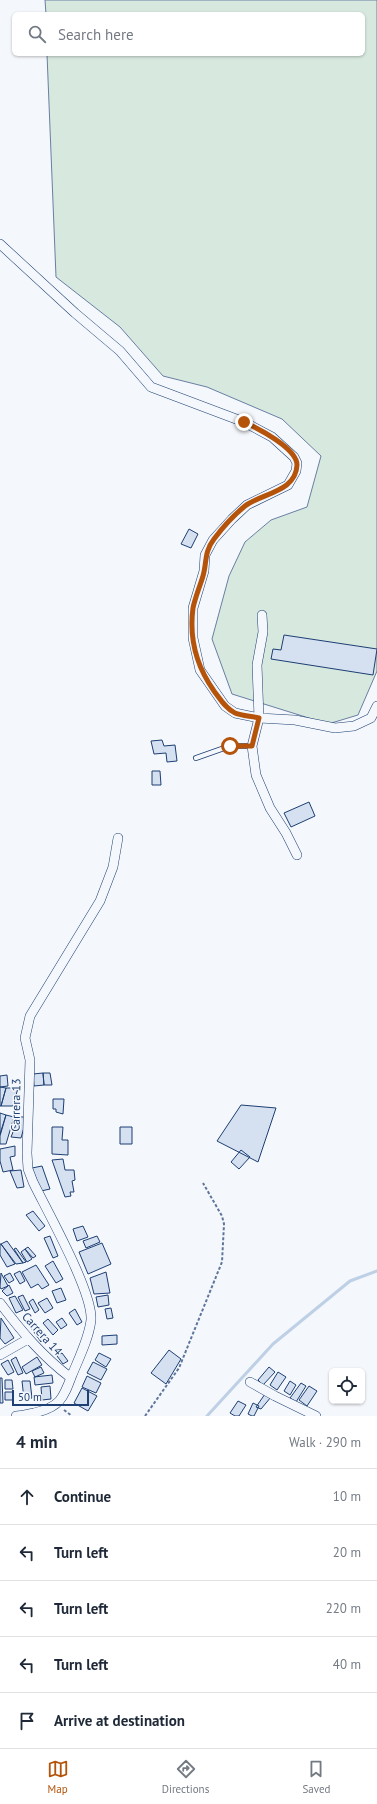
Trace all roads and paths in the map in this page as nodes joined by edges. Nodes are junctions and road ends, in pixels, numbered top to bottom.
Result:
1 (0, 244) edge
2 (262, 615) dead end
3 (377, 706) edge
4 (259, 718) junction
5 (252, 746) junction
6 (196, 758) dead end
7 (118, 838) dead end
8 (297, 855) dead end
9 (203, 1183) dead end
10 (0, 1303) edge
11 (28, 1339) junction
12 (0, 1355) edge
13 (71, 1378) junction
14 (250, 1382) dead end
15 (16, 1416) edge
16 (145, 1416) edge
17 (316, 1416) edge

1 - 4 street
2 - 4 street
3 - 4 street
4 - 5 street
5 - 6 lane
5 - 8 street
7 - 13 street, Carrera 13
9 - 16 path
10 - 11 street, Carrera 14
11 - 12 street
11 - 13 street, Carrera 14
13 - 15 street, Carrera 13
14 - 17 street

